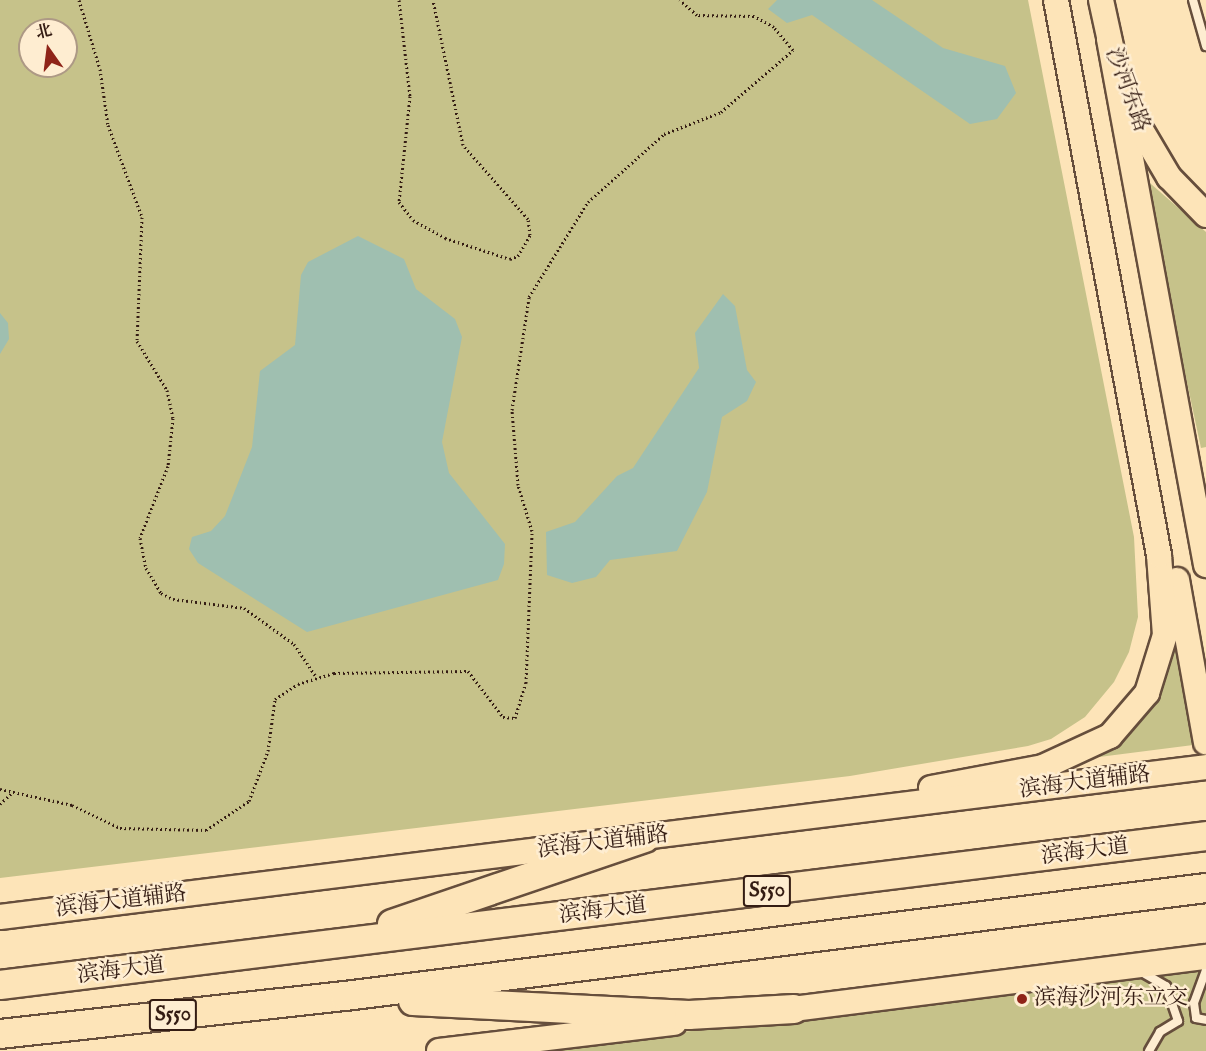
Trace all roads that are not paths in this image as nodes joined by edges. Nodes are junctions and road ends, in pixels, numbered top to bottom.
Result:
1 (1056, 0) edge
2 (1101, 0) edge
3 (1193, 0) edge
4 (1109, 39) junction
5 (1206, 46) edge
6 (1072, 82) junction
7 (1201, 209) edge
8 (1206, 565) edge
9 (1206, 742) edge
10 (1206, 767) edge
11 (837, 815) junction
12 (1206, 836) edge
13 (645, 838) junction
14 (1206, 888) edge
15 (0, 917) edge
16 (1206, 941) edge
17 (327, 945) junction
18 (1206, 957) edge
19 (1117, 968) junction
20 (1206, 970) edge
21 (1025, 979) junction
22 (5, 984) edge
23 (345, 996) junction
24 (794, 1009) junction
25 (1206, 1020) edge
26 (0, 1034) edge
27 (439, 1051) edge
28 (1149, 1051) edge

1 - 6 main road, 沙河东路
2 - 4 main road, 沙河东路
3 - 5 lane
4 - 7 main road, 沙河东路
4 - 8 main road
6 - 9 main road
6 - 11 main road
10 - 11 main road, 滨海大道辅路
11 - 13 main road, 滨海大道辅路
12 - 17 highway, 滨海大道 / S550
13 - 15 main road, 滨海大道辅路
13 - 17 highway
14 - 23 highway, S550
16 - 21 main road
17 - 22 highway, 滨海大道 / S550
18 - 19 main road
19 - 21 main road
19 - 28 lane
20 - 25 lane
21 - 24 main road
23 - 24 highway
23 - 26 highway, S550
24 - 27 main road

